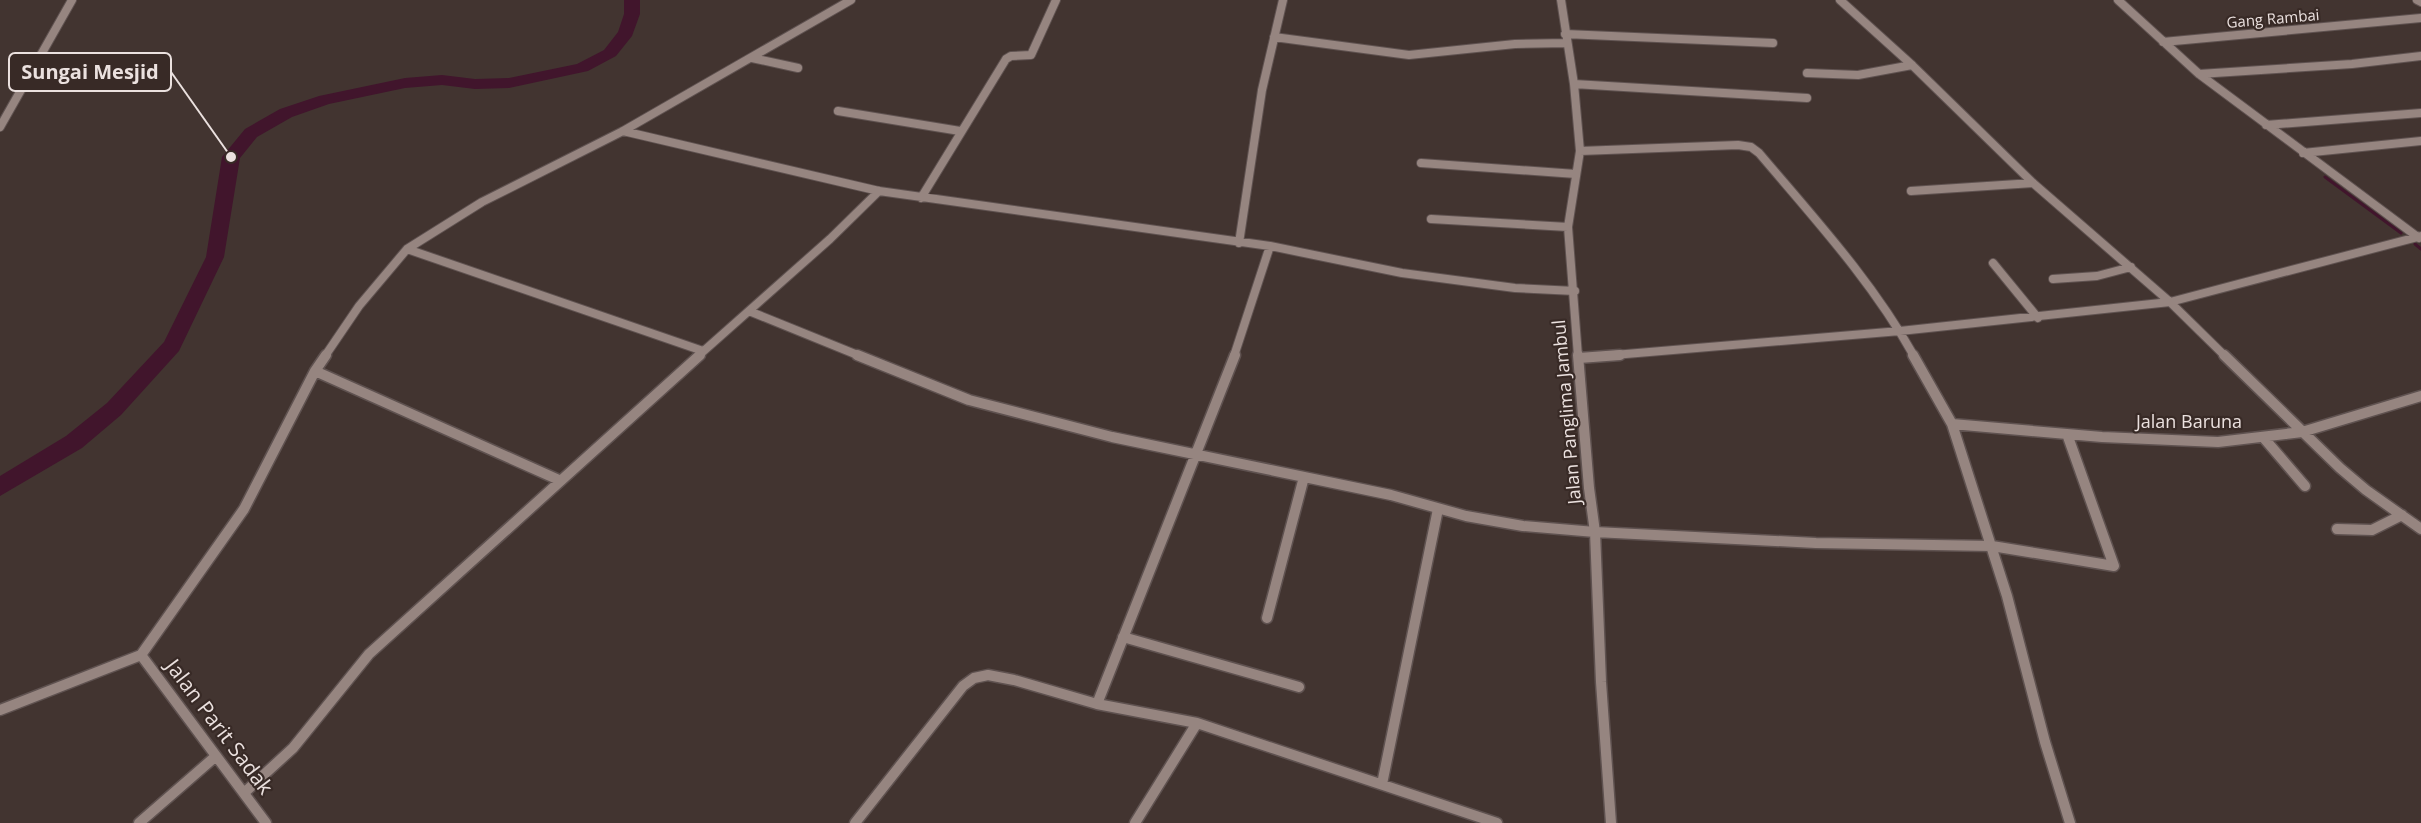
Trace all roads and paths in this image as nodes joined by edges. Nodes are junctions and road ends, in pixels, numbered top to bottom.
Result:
1 (72, 0) edge
2 (851, 0) edge
3 (1056, 0) edge
4 (1282, 0) edge
5 (1561, 0) edge
6 (1840, 0) edge
7 (1846, 0) edge
8 (2118, 0) edge
9 (2421, 18) edge
10 (1274, 37) junction
11 (1566, 38) junction
12 (2163, 42) junction
13 (1773, 43) dead end
14 (2421, 56) edge
15 (752, 58) junction
16 (1912, 65) junction
17 (798, 68) dead end
18 (1808, 73) dead end
19 (2199, 74) junction
20 (1574, 84) junction
21 (1807, 98) dead end
22 (838, 111) dead end
23 (2421, 113) edge
24 (2266, 125) junction
25 (0, 127) edge
26 (623, 131) junction
27 (960, 131) junction
28 (2421, 141) edge
29 (1580, 151) junction
30 (2303, 153) junction
31 (1420, 163) dead end
32 (1576, 174) junction
33 (2033, 183) junction
34 (879, 191) junction
35 (1911, 191) dead end
36 (921, 198) junction
37 (1431, 219) dead end
38 (1568, 227) junction
39 (2419, 237) edge
40 (1239, 243) junction
41 (1270, 246) junction
42 (407, 249) junction
43 (1993, 263) dead end
44 (2131, 267) junction
45 (2053, 279) dead end
46 (1575, 291) junction
47 (2170, 302) junction
48 (749, 311) junction
49 (2038, 318) junction
50 (1900, 331) junction
51 (703, 351) junction
52 (1579, 358) junction
53 (315, 371) junction
54 (2421, 396) edge
55 (1952, 424) junction
56 (2302, 432) junction
57 (2067, 434) junction
58 (2264, 437) junction
59 (1197, 453) junction
60 (1304, 477) junction
61 (559, 480) junction
62 (2305, 486) dead end
63 (1438, 509) junction
64 (2402, 515) junction
65 (2418, 523) edge
66 (2337, 529) dead end
67 (1595, 532) junction
68 (1992, 546) junction
69 (1267, 618) dead end
70 (1123, 637) junction
71 (141, 655) junction
72 (1299, 687) dead end
73 (1097, 704) junction
74 (0, 710) edge
75 (1197, 723) junction
76 (216, 756) junction
77 (1382, 784) junction
78 (244, 793) junction
79 (139, 823) edge
80 (266, 823) edge
81 (855, 823) edge
82 (1135, 823) edge
83 (1497, 823) edge
84 (1611, 823) edge
85 (2070, 823) edge

1 - 25 street
2 - 15 street
3 - 27 street
4 - 10 street
5 - 11 street, Jalan Panglima Jambul
6 - 7 street
6 - 16 street
8 - 12 street
9 - 12 street, Gang Rambai
10 - 11 street
10 - 40 street
11 - 13 street
11 - 20 street, Jalan Panglima Jambul
12 - 19 street
14 - 19 street
15 - 17 street
15 - 26 street
16 - 18 street
16 - 33 street
19 - 24 street
20 - 21 street
20 - 29 street, Jalan Panglima Jambul
22 - 27 street
23 - 24 street
24 - 30 street
26 - 34 street
26 - 42 street
27 - 36 street
28 - 30 street
29 - 32 street, Jalan Panglima Jambul
29 - 50 street
30 - 39 street
31 - 32 street
32 - 38 street, Jalan Panglima Jambul
33 - 35 street
33 - 44 street
34 - 36 street
34 - 48 street
36 - 40 street
37 - 38 street
38 - 46 street, Jalan Panglima Jambul
39 - 47 street
40 - 41 street
41 - 46 street
41 - 59 street
42 - 51 street
42 - 53 street
43 - 49 street
44 - 45 street
44 - 47 street
46 - 52 street, Jalan Panglima Jambul
47 - 49 street
47 - 56 street
48 - 51 street
48 - 59 street
49 - 50 street
50 - 52 street
50 - 55 street
51 - 61 street
52 - 67 street, Jalan Panglima Jambul
53 - 61 street
53 - 71 street
54 - 56 street, Jalan Baruna
55 - 57 street, Jalan Baruna
55 - 68 street
56 - 58 street, Jalan Baruna
56 - 64 street
57 - 58 street, Jalan Baruna
57 - 68 street
58 - 62 street
59 - 60 street
59 - 70 street
60 - 63 street
60 - 69 street
61 - 78 street
63 - 67 street
63 - 77 street
64 - 65 street
64 - 66 street
67 - 68 street
67 - 84 street, Jalan Panglima Jambul
68 - 85 street
70 - 72 street
70 - 73 street
71 - 74 street
71 - 76 street, Jalan Parit Sadak
73 - 75 street
73 - 81 street
75 - 77 street
75 - 82 street
76 - 78 street, Jalan Parit Sadak
76 - 79 street
77 - 83 street
78 - 80 street, Jalan Parit Sadak

